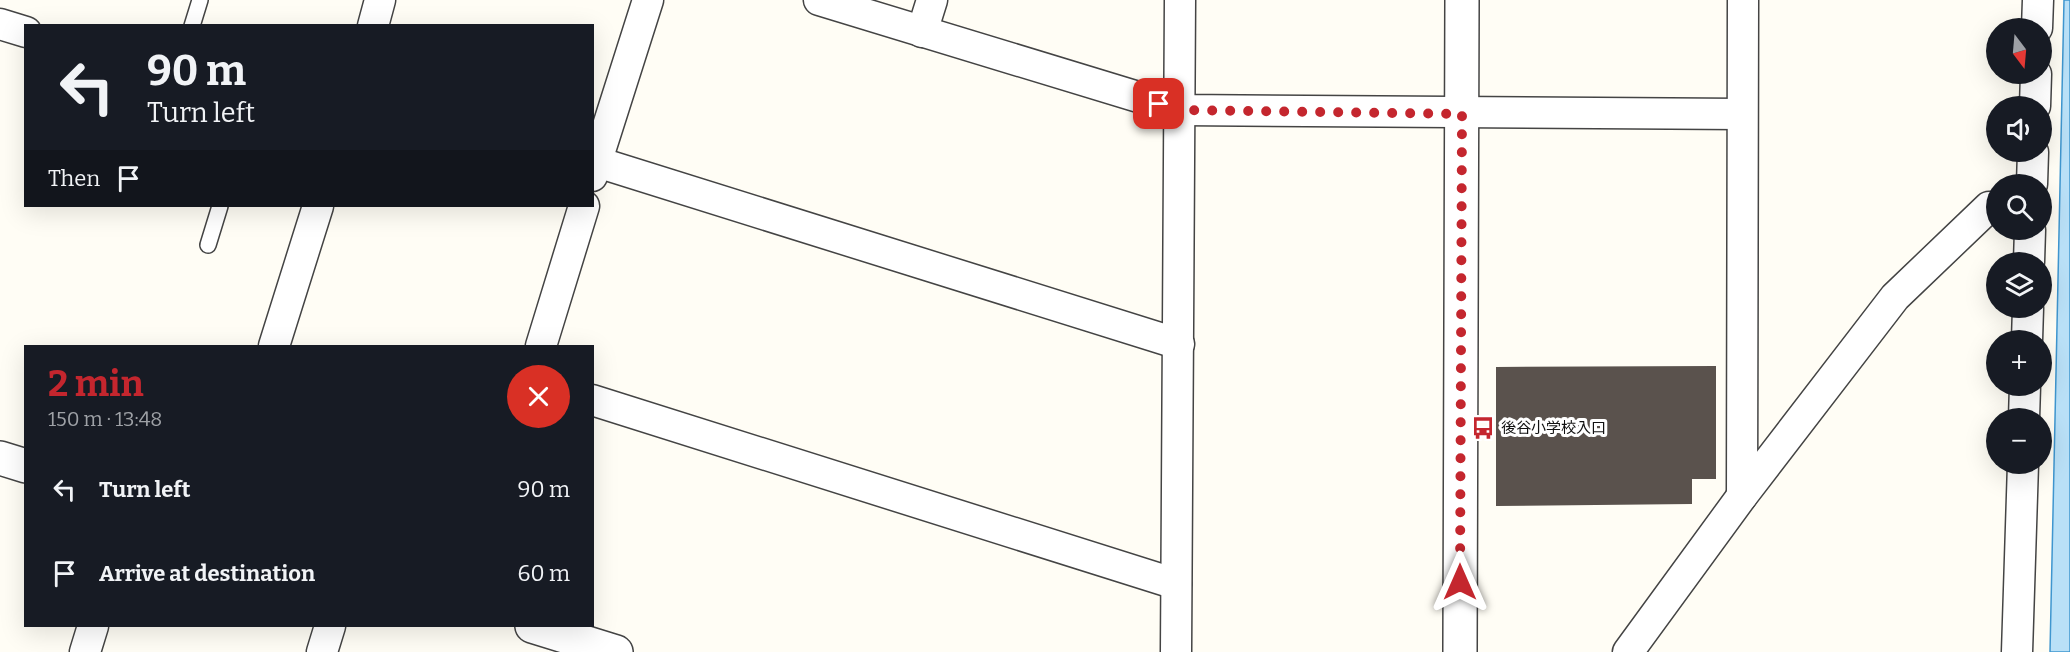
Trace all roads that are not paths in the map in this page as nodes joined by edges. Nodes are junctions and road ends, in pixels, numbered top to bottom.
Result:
1 (200, 0) edge
2 (380, 0) edge
3 (648, 0) edge
4 (819, 0) edge
5 (932, 0) edge
6 (1180, 0) edge
7 (1462, 0) edge
8 (1743, 0) edge
9 (2038, 0) edge
10 (2037, 18) edge
11 (0, 24) edge
12 (193, 24) edge
13 (374, 24) edge
14 (24, 31) edge
15 (922, 32) junction
16 (1181, 110) junction
17 (1462, 114) junction
18 (1742, 114) junction
19 (595, 169) edge
20 (220, 207) edge
21 (318, 207) edge
22 (584, 207) edge
23 (1986, 210) edge
24 (208, 245) dead end
25 (1179, 344) junction
26 (274, 345) edge
27 (541, 345) edge
28 (594, 401) edge
29 (0, 458) edge
30 (24, 465) edge
31 (2023, 474) edge
32 (1742, 496) junction
33 (1176, 584) junction
34 (93, 627) edge
35 (330, 627) edge
36 (535, 627) edge
37 (84, 652) edge
38 (322, 652) edge
39 (616, 652) edge
40 (1176, 652) edge
41 (1460, 652) edge
42 (1628, 652) edge
43 (2017, 652) edge

1 - 12 lane
2 - 13 street
3 - 19 street
4 - 15 street
5 - 15 street
6 - 16 street
7 - 17 street
8 - 18 street
9 - 10 street
11 - 14 street
15 - 16 street
16 - 17 street
16 - 25 street
17 - 18 street
17 - 41 street
18 - 32 street
19 - 25 street
20 - 24 lane
21 - 26 street
22 - 27 street
23 - 32 street
25 - 33 street
28 - 33 street
29 - 30 street
31 - 43 street
32 - 42 street
33 - 40 street
34 - 37 street
35 - 38 street
36 - 39 street

